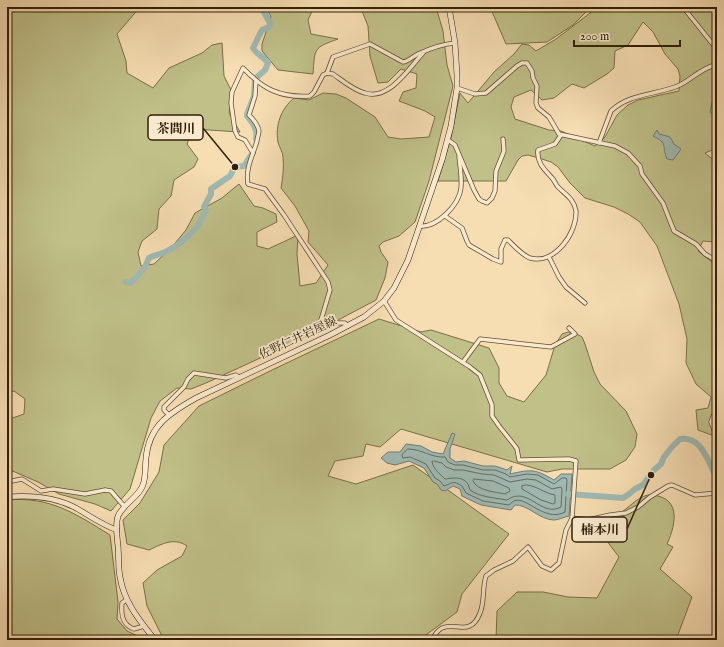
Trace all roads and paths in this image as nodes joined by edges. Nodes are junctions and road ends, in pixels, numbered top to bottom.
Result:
1 (449, 7) edge
2 (683, 7) edge
3 (455, 43) junction
4 (423, 53) junction
5 (716, 66) edge
6 (326, 73) junction
7 (255, 80) junction
8 (457, 88) junction
9 (561, 134) junction
10 (503, 139) dead end
11 (448, 140) junction
12 (599, 143) junction
13 (252, 152) junction
14 (458, 154) junction
15 (445, 216) junction
16 (419, 226) junction
17 (549, 257) junction
18 (717, 261) edge
19 (384, 301) junction
20 (585, 303) dead end
21 (348, 326) junction
22 (569, 328) dead end
23 (463, 362) junction
24 (239, 377) junction
25 (717, 414) edge
26 (169, 415) junction
27 (717, 437) edge
28 (7, 482) edge
29 (717, 493) edge
30 (7, 497) edge
31 (124, 506) junction
32 (572, 518) junction
33 (117, 530) junction
34 (126, 600) junction
35 (144, 626) junction
36 (717, 636) edge
37 (155, 640) edge
38 (432, 640) edge
39 (712, 640) edge

1 - 3 main road, 佐野仁井岩屋線
2 - 5 street
3 - 4 street
3 - 8 main road, 佐野仁井岩屋線
4 - 6 street
4 - 6 street
5 - 12 street
6 - 7 street
7 - 13 street
7 - 13 street
8 - 9 street
8 - 11 main road, 佐野仁井岩屋線
9 - 12 street
9 - 17 street
10 - 14 street
11 - 14 street
11 - 16 main road, 佐野仁井岩屋線
12 - 18 street
13 - 21 street
14 - 15 street
15 - 16 street
15 - 17 street
16 - 19 main road, 佐野仁井岩屋線
17 - 20 street
19 - 21 main road, 佐野仁井岩屋線
19 - 23 street
21 - 24 main road, 佐野仁井岩屋線
22 - 23 street
23 - 32 street
24 - 26 main road, 佐野仁井岩屋線
24 - 26 street
25 - 27 street
26 - 31 main road, 佐野仁井岩屋線
28 - 31 street
29 - 32 street
30 - 33 street
31 - 33 main road, 佐野仁井岩屋線
32 - 38 street
33 - 34 main road, 佐野仁井岩屋線
34 - 35 main road, 佐野仁井岩屋線
34 - 35 street
35 - 37 main road, 佐野仁井岩屋線
36 - 39 street

